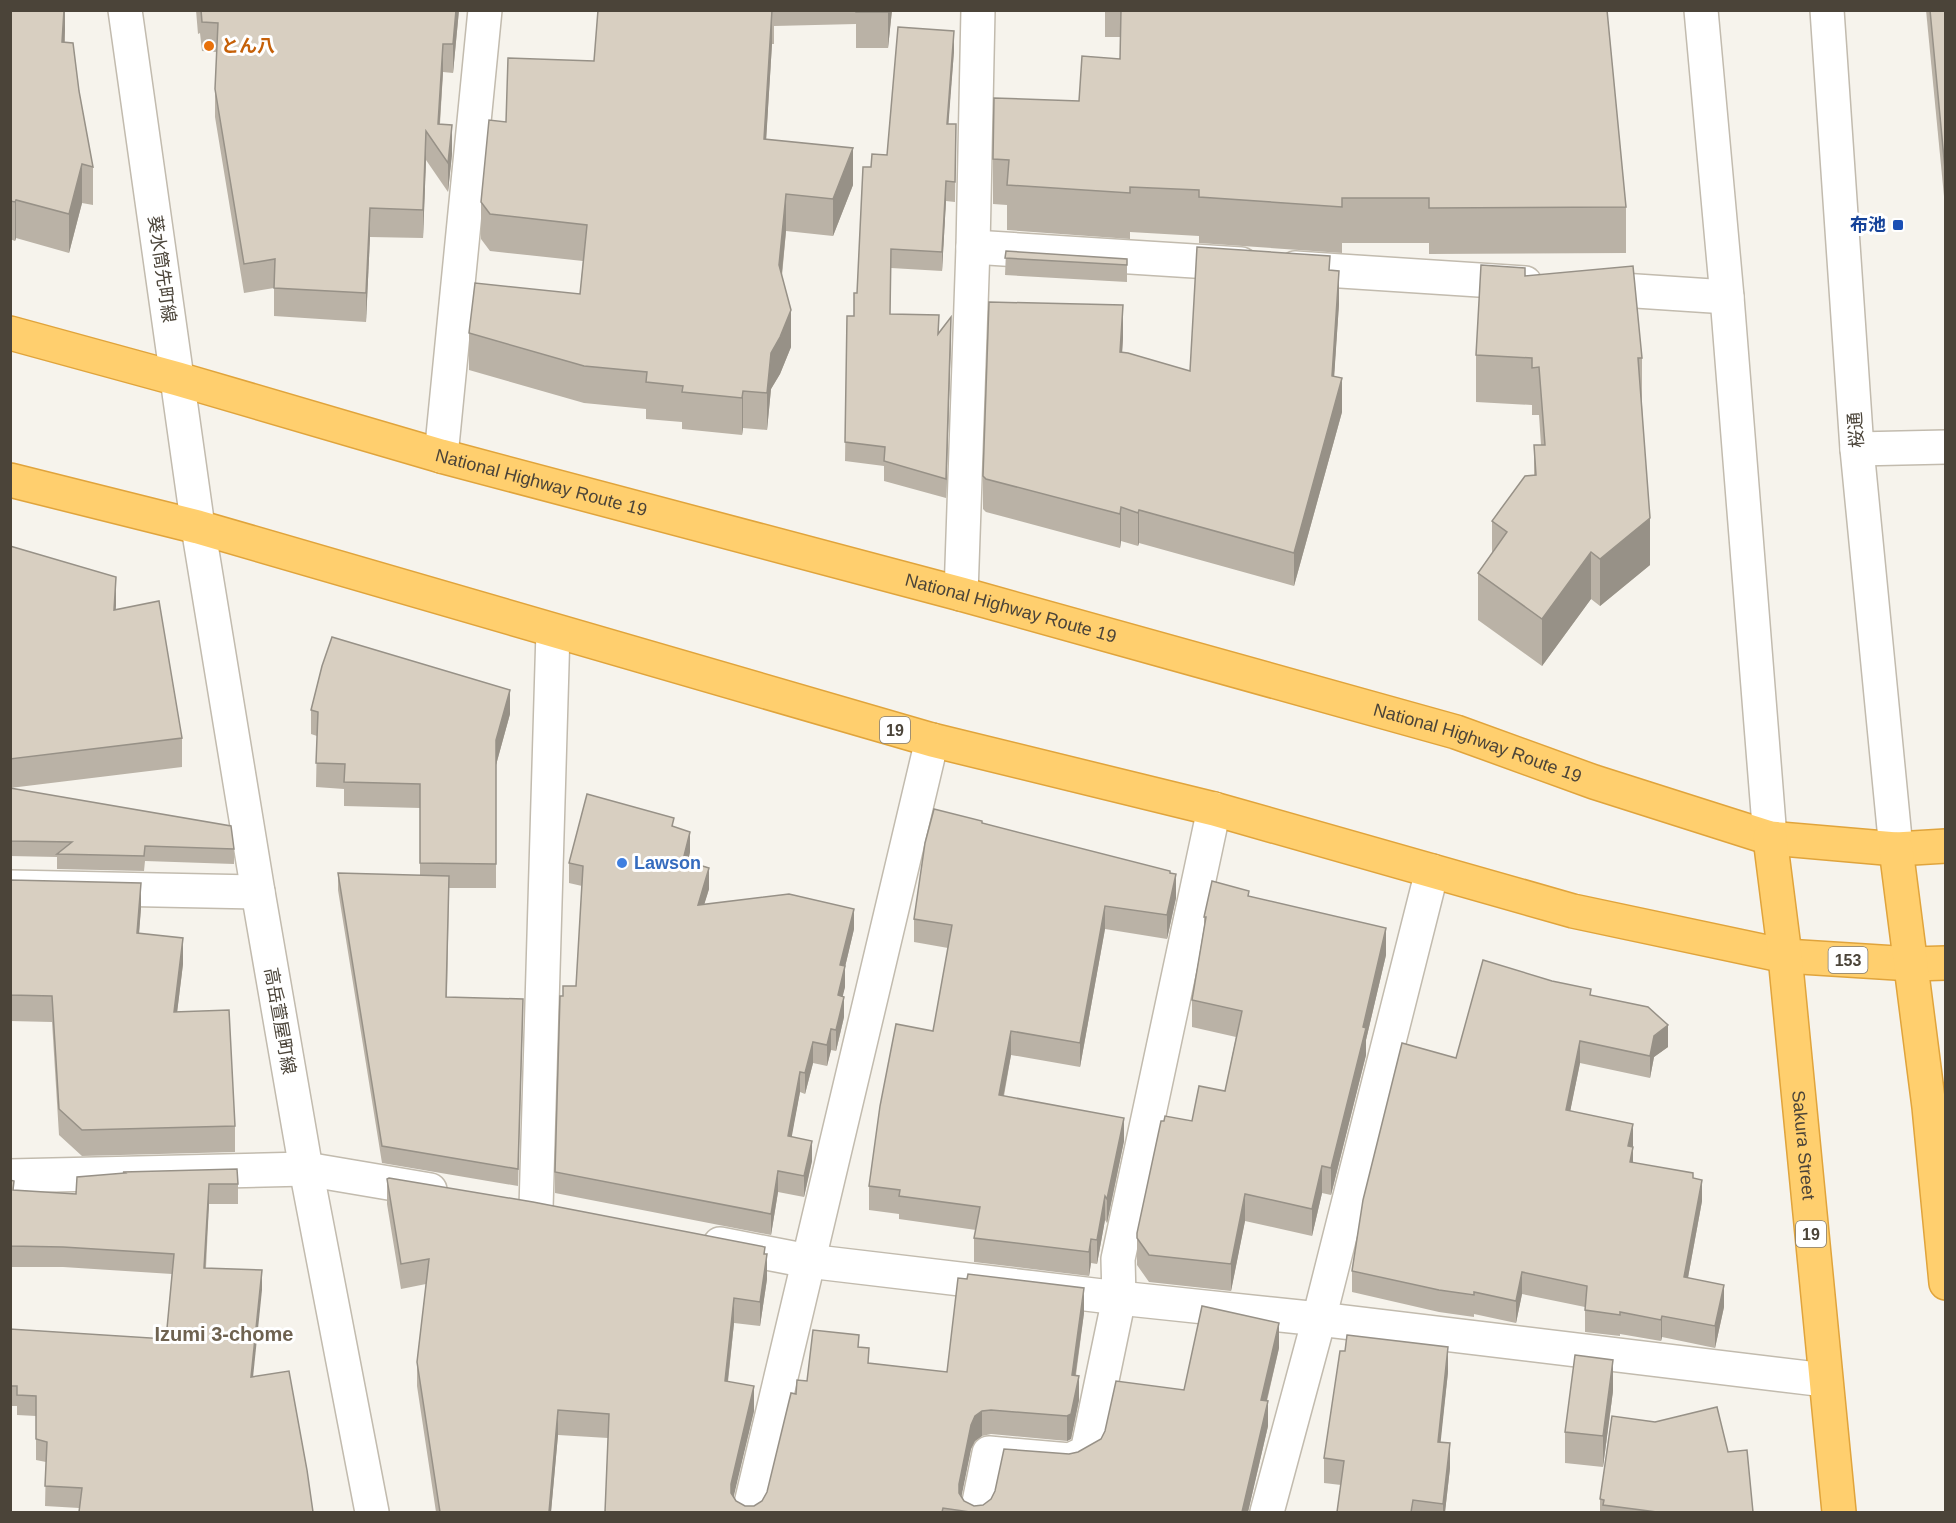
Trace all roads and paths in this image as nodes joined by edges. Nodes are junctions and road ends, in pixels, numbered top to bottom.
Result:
1 (125, 10) edge
2 (485, 10) edge
3 (978, 10) edge
4 (1701, 10) edge
5 (1827, 10) edge
6 (973, 247) junction
7 (1727, 297) junction
8 (10, 333) edge
9 (178, 379) junction
10 (1946, 447) edge
11 (1857, 449) junction
12 (441, 456) junction
13 (10, 480) edge
14 (198, 527) junction
15 (961, 594) junction
16 (553, 631) junction
17 (932, 740) junction
18 (1214, 809) junction
19 (1770, 838) junction
20 (1946, 846) edge
21 (1896, 849) junction
22 (1432, 871) junction
23 (10, 887) edge
24 (258, 892) junction
25 (1785, 956) junction
26 (1946, 963) edge
27 (1912, 964) junction
28 (1937, 1107) edge
29 (306, 1170) junction
30 (10, 1176) edge
31 (456, 1194) edge
32 (502, 1202) edge
33 (536, 1208) junction
34 (570, 1215) edge
35 (695, 1239) edge
36 (808, 1261) junction
37 (1946, 1283) edge
38 (1119, 1298) junction
39 (1319, 1318) junction
40 (1825, 1380) junction
41 (372, 1512) edge
42 (749, 1512) edge
43 (977, 1512) edge
44 (1267, 1512) edge
45 (1839, 1512) edge

1 - 9 street, 葵水筒先町線
2 - 12 street
3 - 6 street
4 - 7 street
5 - 11 street, 桜通
6 - 7 street
6 - 15 street
7 - 19 street
8 - 9 highway, National Highway Route 19
9 - 12 highway, National Highway Route 19
9 - 14 street, 葵水筒先町線
10 - 11 street
11 - 21 street, 桜通
12 - 15 highway, National Highway Route 19
13 - 14 highway, 19
14 - 16 highway, 19
14 - 24 street, 高岳萱屋町線
15 - 19 highway, National Highway Route 19
16 - 17 highway, 19
16 - 33 street
17 - 18 highway, 19
17 - 36 street
18 - 22 highway, 19
18 - 38 street
19 - 21 highway, National Highway Route 19
19 - 25 highway, 19
20 - 21 highway, National Highway Route 19
21 - 27 highway
22 - 25 highway, 19
22 - 39 street
23 - 24 street
24 - 29 street, 高岳萱屋町線
25 - 27 highway, 153
25 - 40 highway, Sakura Street / 19
26 - 27 highway, 153
27 - 28 highway
28 - 37 highway
29 - 30 street
29 - 31 street
29 - 41 street, 高岳萱屋町線
32 - 33 street
33 - 34 street
35 - 36 street
36 - 38 street
36 - 42 street
38 - 39 street
38 - 43 street
39 - 40 street
39 - 44 street
40 - 45 highway, Sakura Street / 19

